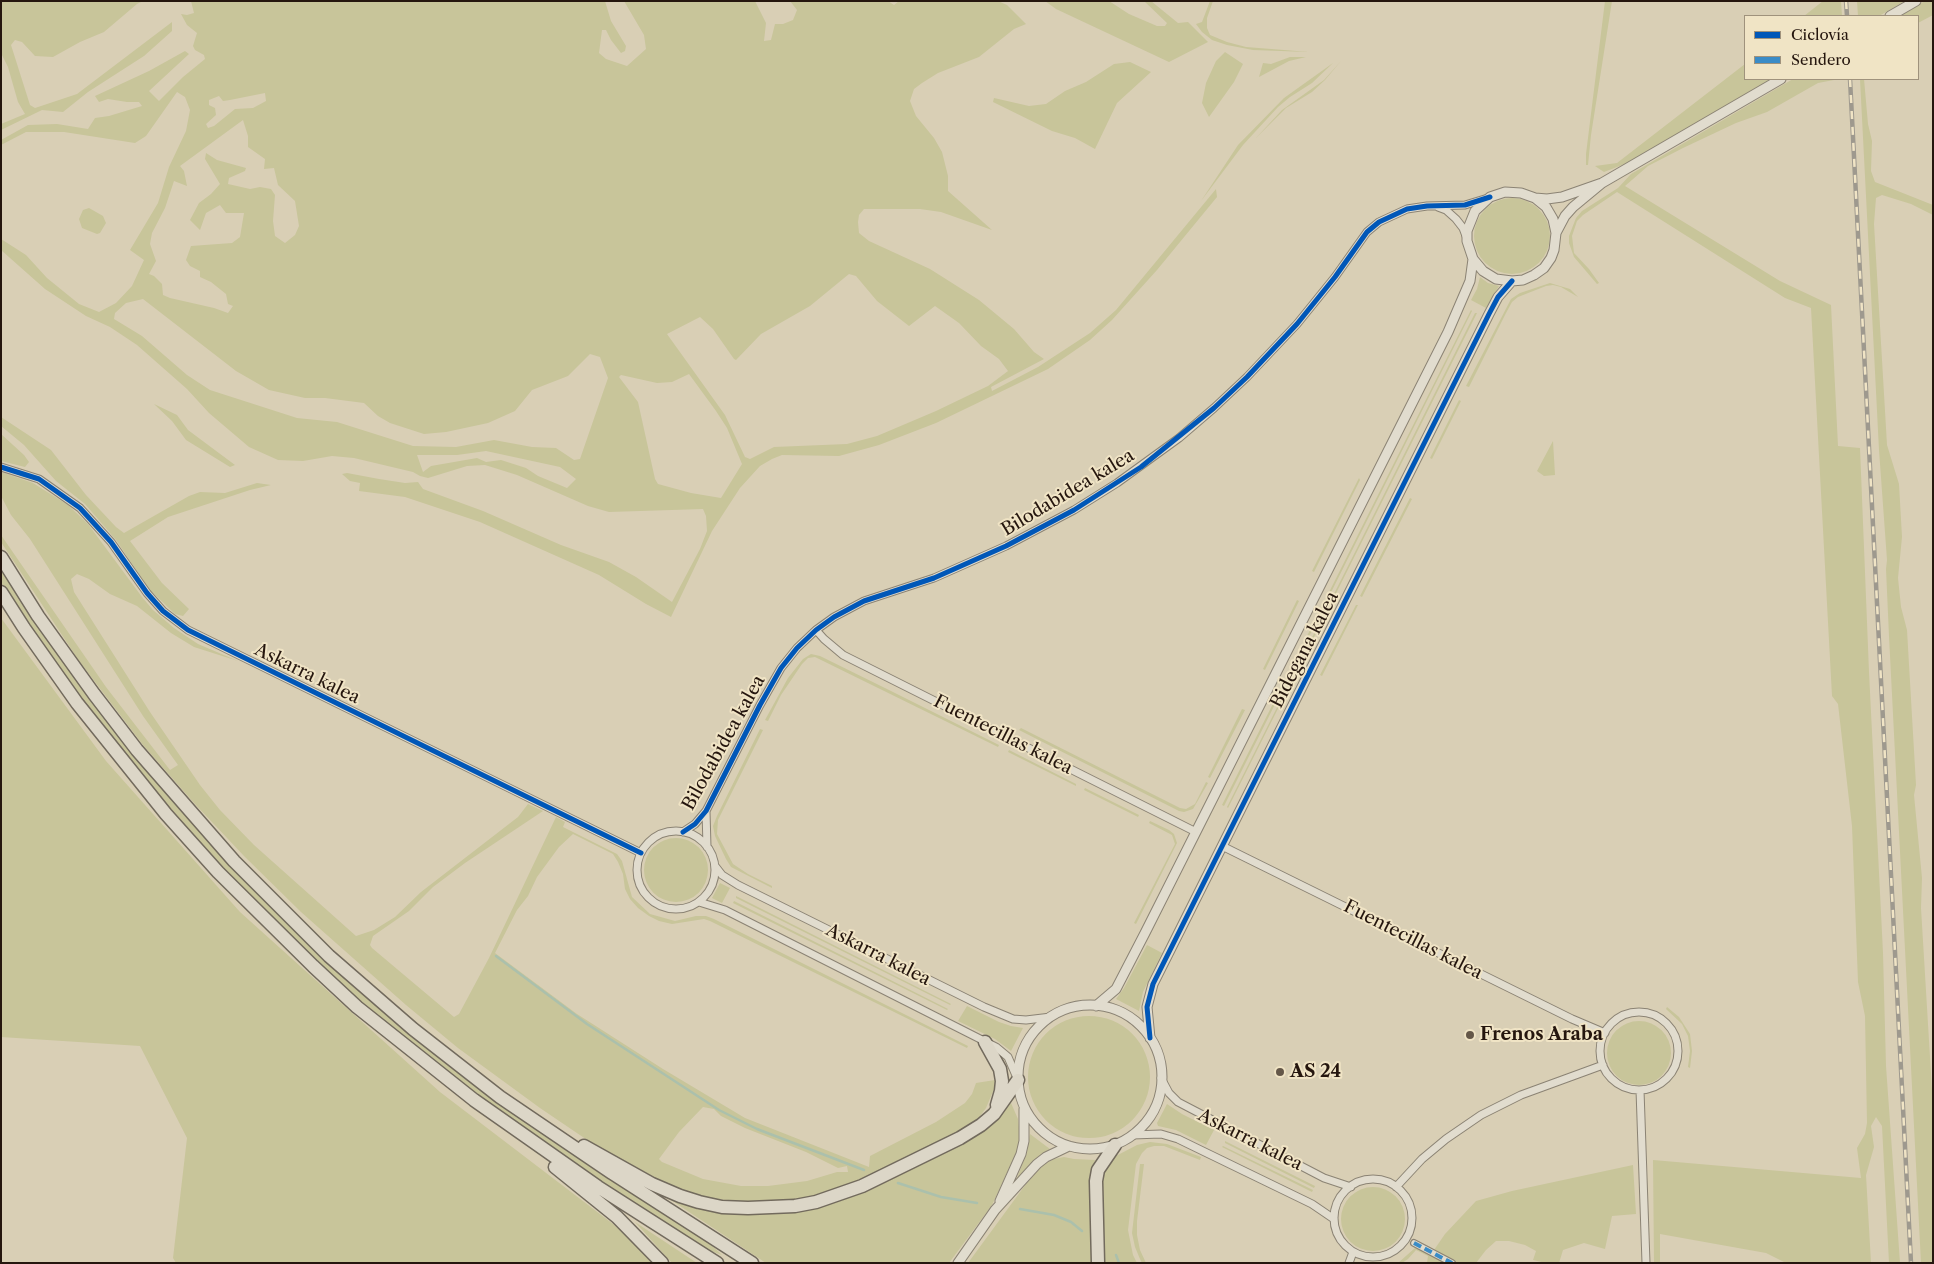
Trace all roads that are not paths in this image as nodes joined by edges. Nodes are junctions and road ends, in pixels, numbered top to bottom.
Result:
1 (1916, 1) edge
2 (1892, 15) edge
3 (1779, 80) edge
4 (1602, 183) junction
5 (1490, 197) junction
6 (1535, 198) junction
7 (1435, 206) junction
8 (1556, 233) junction
9 (1467, 241) junction
10 (1473, 259) junction
11 (1512, 281) junction
12 (1, 467) edge
13 (1, 557) edge
14 (1, 592) edge
15 (816, 630) junction
16 (706, 811) junction
17 (683, 832) junction
18 (1196, 832) junction
19 (1222, 846) junction
20 (707, 847) junction
21 (641, 853) junction
22 (715, 866) junction
23 (700, 902) junction
24 (1096, 1006) junction
25 (1051, 1017) junction
26 (1605, 1033) junction
27 (1150, 1038) junction
28 (985, 1042) junction
29 (1603, 1065) junction
30 (1162, 1078) junction
31 (1018, 1080) junction
32 (1640, 1090) junction
33 (474, 1100) junction
34 (1024, 1106) junction
35 (994, 1114) junction
36 (535, 1122) junction
37 (1132, 1135) junction
38 (1115, 1145) junction
39 (1069, 1146) junction
40 (1350, 1187) junction
41 (1396, 1187) junction
42 (996, 1210) junction
43 (1334, 1219) junction
44 (1414, 1243) dead end
45 (1353, 1252) junction
46 (662, 1263) edge
47 (717, 1263) edge
48 (752, 1263) edge
49 (958, 1263) edge
50 (1098, 1263) edge
51 (1349, 1263) edge
52 (1452, 1263) edge
53 (1646, 1263) edge

1 - 2 street
3 - 4 street
4 - 6 street
4 - 8 street
5 - 6 street
5 - 7 street, Bilodabidea kalea
5 - 9 street
6 - 8 street
7 - 9 street
7 - 15 street, Bilodabidea kalea
8 - 11 street
9 - 10 street
10 - 11 street
10 - 18 street, Bidegana kalea
11 - 19 street, Bidegana kalea
12 - 21 street, Askarra kalea
13 - 36 highway
14 - 33 highway
15 - 16 street, Bilodabidea kalea
15 - 18 street, Fuentecillas kalea
16 - 17 street, Bilodabidea kalea
16 - 20 street, Bilodabidea kalea
17 - 20 street
17 - 21 street
18 - 24 street, Bidegana kalea
19 - 26 street, Fuentecillas kalea
19 - 27 street, Bidegana kalea
20 - 22 street
21 - 23 street
22 - 23 street
22 - 25 street, Askarra kalea
23 - 28 street, Askarra kalea
24 - 25 street
24 - 27 street
25 - 31 street
26 - 29 street
26 - 32 street
27 - 30 street
28 - 31 street, Askarra kalea
28 - 35 highway
29 - 32 street
29 - 41 street
30 - 37 street
30 - 40 street, Askarra kalea
31 - 34 street
31 - 35 highway
32 - 53 street
33 - 46 highway
33 - 47 highway
34 - 39 street
34 - 42 street
35 - 36 highway
36 - 48 highway
37 - 38 street
37 - 43 street, Askarra kalea
38 - 39 street
38 - 50 highway
39 - 42 street
40 - 41 street
40 - 43 street
41 - 45 street
42 - 49 street
43 - 45 street
44 - 52 street
45 - 51 street

